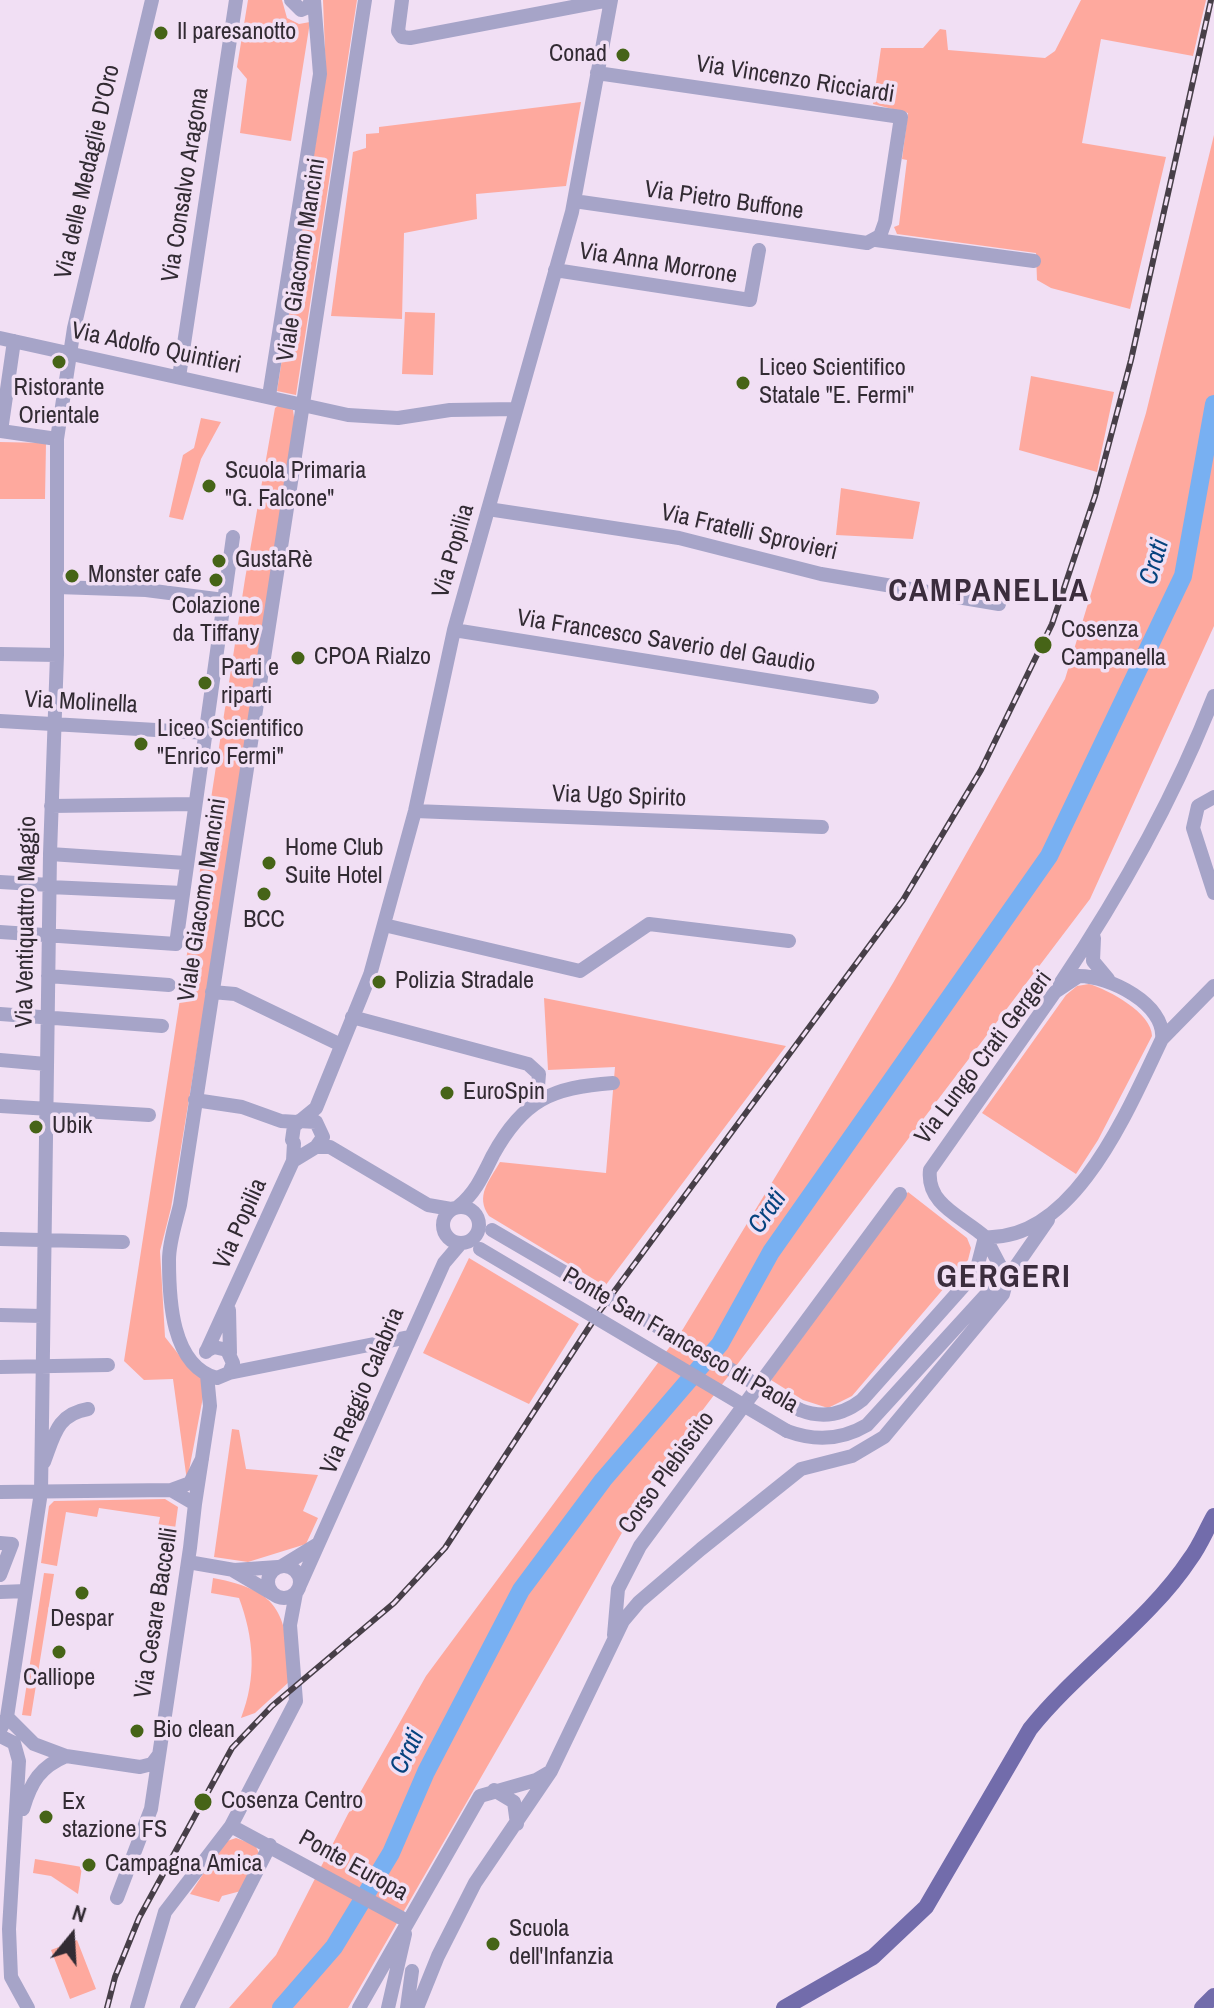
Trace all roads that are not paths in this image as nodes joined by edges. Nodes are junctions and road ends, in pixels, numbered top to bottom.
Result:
1 (152, 0) edge
2 (236, 0) edge
3 (291, 0) edge
4 (313, 0) edge
5 (365, 0) edge
6 (402, 0) edge
7 (610, 0) edge
8 (597, 73) junction
9 (574, 201) junction
10 (872, 242) junction
11 (759, 250) dead end
12 (1034, 261) dead end
13 (555, 270) junction
14 (7, 339) edge
15 (69, 353) junction
16 (179, 377) junction
17 (269, 396) junction
18 (302, 402) junction
19 (516, 409) junction
20 (57, 439) junction
21 (488, 509) junction
22 (233, 537) dead end
23 (57, 587) junction
24 (224, 600) junction
25 (999, 604) dead end
26 (454, 630) junction
27 (0, 654) edge
28 (57, 655) junction
29 (1214, 696) edge
30 (872, 697) dead end
31 (0, 721) edge
32 (55, 723) junction
33 (208, 733) junction
34 (1214, 797) edge
35 (194, 804) junction
36 (51, 806) junction
37 (415, 811) junction
38 (822, 827) dead end
39 (50, 854) junction
40 (186, 863) junction
41 (0, 882) edge
42 (50, 886) junction
43 (183, 893) junction
44 (1214, 893) edge
45 (1101, 923) junction
46 (384, 925) junction
47 (0, 932) edge
48 (48, 935) junction
49 (789, 941) dead end
50 (48, 976) junction
51 (1113, 984) junction
52 (169, 985) dead end
53 (1214, 986) edge
54 (212, 992) junction
55 (1055, 992) junction
56 (1196, 1003) junction
57 (1152, 1009) junction
58 (0, 1014) edge
59 (352, 1017) junction
60 (47, 1018) junction
61 (162, 1026) dead end
62 (1162, 1039) junction
63 (341, 1045) junction
64 (0, 1060) edge
65 (46, 1064) junction
66 (613, 1083) dead end
67 (537, 1099) junction
68 (195, 1100) junction
69 (0, 1106) edge
70 (316, 1108) junction
71 (45, 1109) junction
72 (149, 1115) dead end
73 (281, 1121) junction
74 (298, 1122) junction
75 (322, 1131) junction
76 (293, 1141) junction
77 (318, 1148) junction
78 (293, 1161) junction
79 (900, 1194) dead end
80 (473, 1195) junction
81 (428, 1205) junction
82 (455, 1208) junction
83 (476, 1217) junction
84 (1048, 1220) junction
85 (444, 1230) junction
86 (985, 1237) junction
87 (0, 1239) edge
88 (43, 1240) junction
89 (123, 1242) dead end
90 (469, 1244) junction
91 (444, 1263) junction
92 (1007, 1279) junction
93 (229, 1306) junction
94 (0, 1315) edge
95 (42, 1316) junction
96 (409, 1337) junction
97 (206, 1351) junction
98 (230, 1353) junction
99 (108, 1365) dead end
100 (41, 1366) junction
101 (0, 1367) edge
102 (216, 1374) junction
103 (88, 1409) dead end
104 (202, 1459) junction
105 (40, 1474) junction
106 (171, 1490) junction
107 (0, 1492) edge
108 (41, 1492) junction
109 (195, 1504) junction
110 (1214, 1516) edge
111 (324, 1537) junction
112 (0, 1543) edge
113 (188, 1562) junction
114 (281, 1567) junction
115 (234, 1570) junction
116 (0, 1575) edge
117 (298, 1589) junction
118 (26, 1591) junction
119 (0, 1592) edge
120 (275, 1595) junction
121 (290, 1625) junction
122 (614, 1635) junction
123 (2, 1728) edge
124 (66, 1756) junction
125 (158, 1756) junction
126 (551, 1771) junction
127 (494, 1790) junction
128 (517, 1824) junction
129 (231, 1826) junction
130 (17, 1828) junction
131 (274, 1848) junction
132 (117, 1898) dead end
133 (5, 1910) edge
134 (407, 1921) junction
135 (406, 1968) junction
136 (429, 1978) junction
137 (1214, 1996) edge
138 (28, 2008) edge
139 (137, 2008) edge
140 (187, 2008) edge
141 (359, 2008) edge
142 (388, 2008) edge
143 (407, 2008) edge
144 (417, 2008) edge
145 (784, 2008) edge
146 (1202, 2008) edge

1 - 15 street, Via delle Medaglie D'Oro
2 - 16 street, Via Consalvo Aragona
3 - 4 street
4 - 17 street
5 - 18 street, Viale Giacomo Mancini
6 - 7 street
7 - 8 street, Via Popilia
8 - 9 street, Via Popilia
8 - 10 street, Via Vincenzo Ricciardi
9 - 10 street, Via Pietro Buffone
9 - 13 street, Via Popilia
10 - 12 street, Via Pietro Buffone
11 - 13 street, Via Anna Morrone
13 - 19 street, Via Popilia
14 - 15 street, Via Adolfo Quintieri
14 - 20 street
15 - 16 street, Via Adolfo Quintieri
15 - 20 street, Via Ventiquattro Maggio
16 - 17 street, Via Adolfo Quintieri
17 - 18 street, Via Adolfo Quintieri
18 - 19 street, Via Adolfo Quintieri
18 - 54 street, Viale Giacomo Mancini
19 - 21 street, Via Popilia
20 - 23 street, Via Ventiquattro Maggio
21 - 25 street, Via Fratelli Sprovieri
21 - 26 street, Via Popilia
22 - 24 street
23 - 24 street
23 - 28 street, Via Ventiquattro Maggio
24 - 33 street
26 - 30 street, Via Francesco Saverio del Gaudio
26 - 37 street, Via Popilia
27 - 28 street
28 - 32 street, Via Ventiquattro Maggio
29 - 45 street
31 - 32 street, Via Molinella
32 - 33 street, Via Molinella
32 - 36 street, Via Ventiquattro Maggio
33 - 35 street
34 - 44 street
35 - 36 street
35 - 40 street
36 - 39 street, Via Ventiquattro Maggio
37 - 38 street, Via Ugo Spirito
37 - 46 street, Via Popilia
39 - 40 street
39 - 42 street, Via Ventiquattro Maggio
40 - 43 street
41 - 42 street
42 - 43 street
42 - 48 street, Via Ventiquattro Maggio
43 - 48 street
45 - 51 street
45 - 55 street
46 - 49 street
46 - 59 street, Via Popilia
47 - 48 street
48 - 50 street, Via Ventiquattro Maggio
50 - 52 street
50 - 60 street, Via Ventiquattro Maggio
51 - 55 street, Via Lungo Crati Gergeri
51 - 57 street, Via Lungo Crati Gergeri
53 - 56 street
54 - 63 street
54 - 68 street, Viale Giacomo Mancini
55 - 86 street, Via Lungo Crati Gergeri
56 - 57 street
56 - 62 street
57 - 62 street
58 - 60 street
59 - 63 street, Via Popilia
59 - 67 street
60 - 61 street
60 - 65 street, Via Ventiquattro Maggio
62 - 84 street
63 - 70 street, Via Popilia
64 - 65 street
65 - 71 street, Via Ventiquattro Maggio
66 - 67 street
67 - 80 street, Via Reggio Calabria
68 - 73 street
68 - 102 street, Viale Giacomo Mancini
69 - 71 street
70 - 74 street
70 - 75 street
71 - 72 street
71 - 88 street, Via Ventiquattro Maggio
73 - 74 street
73 - 76 street
74 - 75 street
74 - 76 street, Via Popilia
75 - 77 street
76 - 77 street
76 - 78 street, Via Popilia
77 - 78 street, Via Popilia
77 - 81 street
78 - 93 street, Via Popilia
79 - 122 street, Corso Plebiscito
80 - 82 street, Via Reggio Calabria
80 - 83 street
81 - 82 street
81 - 85 street
82 - 83 street
82 - 85 street, Via Reggio Calabria
83 - 86 street, Ponte San Francesco di Paola, bridge
83 - 90 street, Via Reggio Calabria
84 - 86 street
84 - 92 street
85 - 90 street
85 - 91 street, Via Reggio Calabria
86 - 92 street, Via Lungo Crati Gergeri
87 - 88 street
88 - 89 street
88 - 95 street, Via Ventiquattro Maggio
90 - 91 street, Via Reggio Calabria
90 - 92 street, Ponte San Francesco di Paola, bridge
91 - 96 street, Via Reggio Calabria
92 - 122 street
93 - 97 street, Via Popilia
93 - 98 street, Via Popilia
94 - 95 street
95 - 100 street, Via Ventiquattro Maggio
96 - 102 street
96 - 111 street, Via Reggio Calabria
97 - 98 street
97 - 102 street
98 - 102 street
99 - 100 street
100 - 101 street
100 - 105 street, Via Ventiquattro Maggio
102 - 104 street
103 - 105 street
104 - 106 street
104 - 109 street
105 - 108 street, Via Ventiquattro Maggio
106 - 108 street
106 - 109 street, Via Cesare Baccelli
107 - 108 street
108 - 118 street, Via Ventiquattro Maggio
109 - 113 street, Via Cesare Baccelli
110 - 145 main road
111 - 114 street
111 - 117 street, Via Reggio Calabria
112 - 116 street
113 - 115 street
113 - 125 street, Via Cesare Baccelli
114 - 115 street
114 - 117 street
114 - 120 street
115 - 120 street
117 - 120 street
117 - 121 street, Via Reggio Calabria
118 - 119 street
118 - 123 street, Via Ventiquattro Maggio
120 - 121 street, Via Reggio Calabria
121 - 129 street, Via Reggio Calabria
122 - 126 street
123 - 124 street
123 - 130 street
124 - 125 street
124 - 130 street
125 - 132 street, Via Cesare Baccelli
126 - 127 street
126 - 128 street
127 - 128 street
127 - 134 street
128 - 136 street
129 - 131 street, Ponte Europa
129 - 139 street, Via Reggio Calabria
130 - 133 street
131 - 134 street, Ponte Europa
131 - 140 street
133 - 138 street
134 - 135 street
134 - 141 street
135 - 136 street
135 - 142 street
135 - 143 street
136 - 144 street
137 - 146 main road

